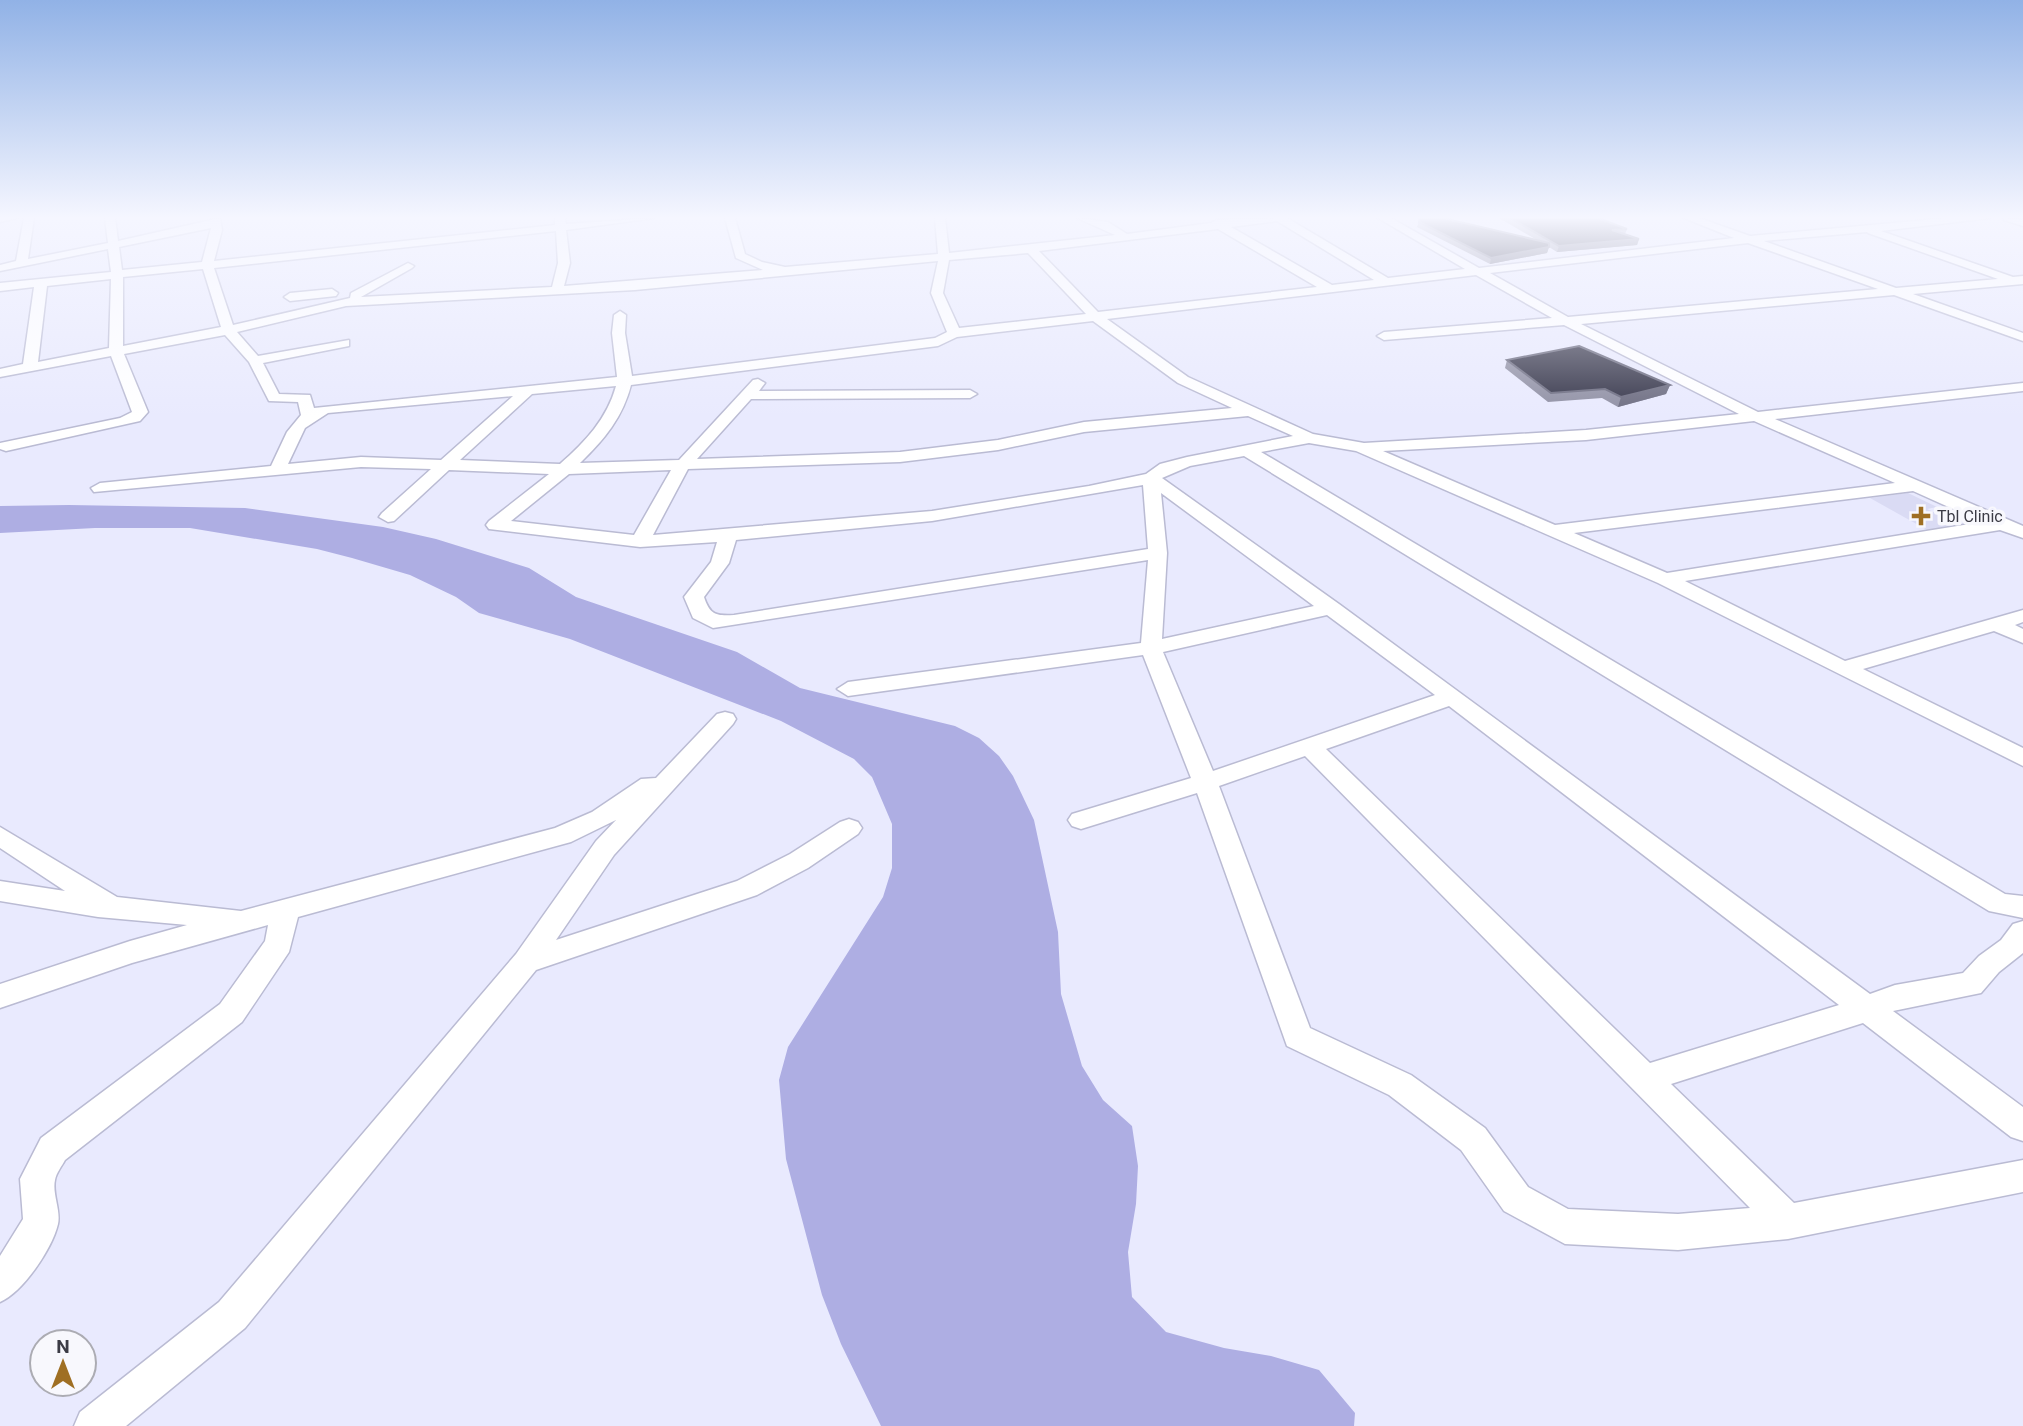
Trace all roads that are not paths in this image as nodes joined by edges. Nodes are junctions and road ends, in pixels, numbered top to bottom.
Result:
1 (20, 285) edge
2 (41, 285) edge
3 (117, 285) edge
4 (214, 285) edge
5 (376, 285) edge
6 (559, 285) edge
7 (631, 285) edge
8 (939, 285) edge
9 (1065, 285) edge
10 (1322, 285) edge
11 (1375, 285) edge
12 (1501, 285) edge
13 (1882, 285) edge
14 (1978, 285) edge
15 (0, 287) edge
16 (366, 290) junction
17 (1332, 290) junction
18 (557, 291) junction
19 (1900, 291) junction
20 (290, 297) dead end
21 (346, 302) junction
22 (620, 315) dead end
23 (1096, 317) junction
24 (1566, 321) junction
25 (228, 330) junction
26 (954, 332) junction
27 (1384, 336) dead end
28 (2023, 337) edge
29 (344, 343) dead end
30 (116, 352) junction
31 (256, 361) junction
32 (765, 364) junction
33 (30, 368) junction
34 (0, 373) edge
35 (625, 381) junction
36 (2023, 387) edge
37 (529, 389) junction
38 (970, 394) dead end
39 (749, 395) junction
40 (1250, 411) junction
41 (309, 414) junction
42 (1754, 415) junction
43 (1308, 438) junction
44 (6, 446) dead end
45 (1360, 447) junction
46 (1245, 450) junction
47 (445, 465) junction
48 (682, 467) junction
49 (278, 469) junction
50 (561, 469) junction
51 (1151, 478) junction
52 (1913, 486) junction
53 (100, 488) dead end
54 (388, 517) dead end
55 (2001, 524) junction
56 (1554, 531) junction
57 (2023, 533) edge
58 (727, 536) junction
59 (640, 541) junction
60 (1158, 553) junction
61 (1665, 579) junction
62 (1332, 608) junction
63 (2023, 616) edge
64 (1997, 624) junction
65 (2023, 637) edge
66 (1151, 648) junction
67 (1843, 668) junction
68 (848, 689) dead end
69 (1451, 696) junction
70 (725, 719) dead end
71 (1309, 746) junction
72 (2023, 758) edge
73 (676, 768) junction
74 (1205, 782) junction
75 (1081, 820) dead end
76 (849, 828) dead end
77 (0, 836) edge
78 (0, 891) edge
79 (112, 907) junction
80 (2023, 907) edge
81 (285, 909) junction
82 (243, 921) junction
83 (2023, 932) edge
84 (526, 962) junction
85 (0, 996) edge
86 (1867, 1009) junction
87 (1644, 1079) junction
88 (2023, 1126) edge
89 (2023, 1177) edge
90 (1788, 1222) junction
91 (0, 1283) edge
92 (94, 1426) edge

1 - 15 street
2 - 33 street
3 - 30 street
4 - 25 street
5 - 16 street
6 - 18 street
7 - 18 street
8 - 26 street
9 - 23 street
10 - 17 street
11 - 17 street
12 - 24 street
13 - 19 street
14 - 19 street
16 - 20 street
16 - 21 street
17 - 23 street
18 - 21 street
19 - 24 street
19 - 28 street
21 - 25 street
22 - 35 street
23 - 26 street
23 - 40 street
24 - 27 street
24 - 42 street
25 - 30 street
25 - 31 street
26 - 32 street
29 - 31 street
30 - 33 street
30 - 44 street
31 - 41 street
32 - 35 street
32 - 39 street
33 - 34 street
35 - 37 street
35 - 50 street
36 - 42 street
37 - 41 street
37 - 47 street
38 - 39 street
39 - 48 street
40 - 43 street
40 - 48 street
41 - 49 street
42 - 45 street
42 - 52 street
43 - 45 street
43 - 46 street
45 - 56 street
46 - 51 street
46 - 80 street
47 - 49 street
47 - 50 street
47 - 54 street
48 - 50 street
48 - 59 street
49 - 53 street
50 - 59 street
51 - 58 street
51 - 60 street
51 - 62 street
52 - 55 street
52 - 56 street
55 - 57 street
55 - 61 street
56 - 61 street
58 - 59 street
58 - 60 street
60 - 66 street
61 - 67 street
62 - 66 street
62 - 69 street
63 - 64 street
64 - 65 street
64 - 67 street
66 - 68 street
66 - 74 street
67 - 72 street
69 - 71 street
69 - 86 street
70 - 73 street
71 - 74 street
71 - 87 street
73 - 81 street
73 - 84 street
74 - 75 street
74 - 90 street
76 - 84 street
77 - 79 street
78 - 79 street
79 - 82 street
81 - 82 street
81 - 91 street
82 - 85 street
83 - 86 street
84 - 92 street
86 - 87 street
86 - 88 street
87 - 90 street
89 - 90 street

